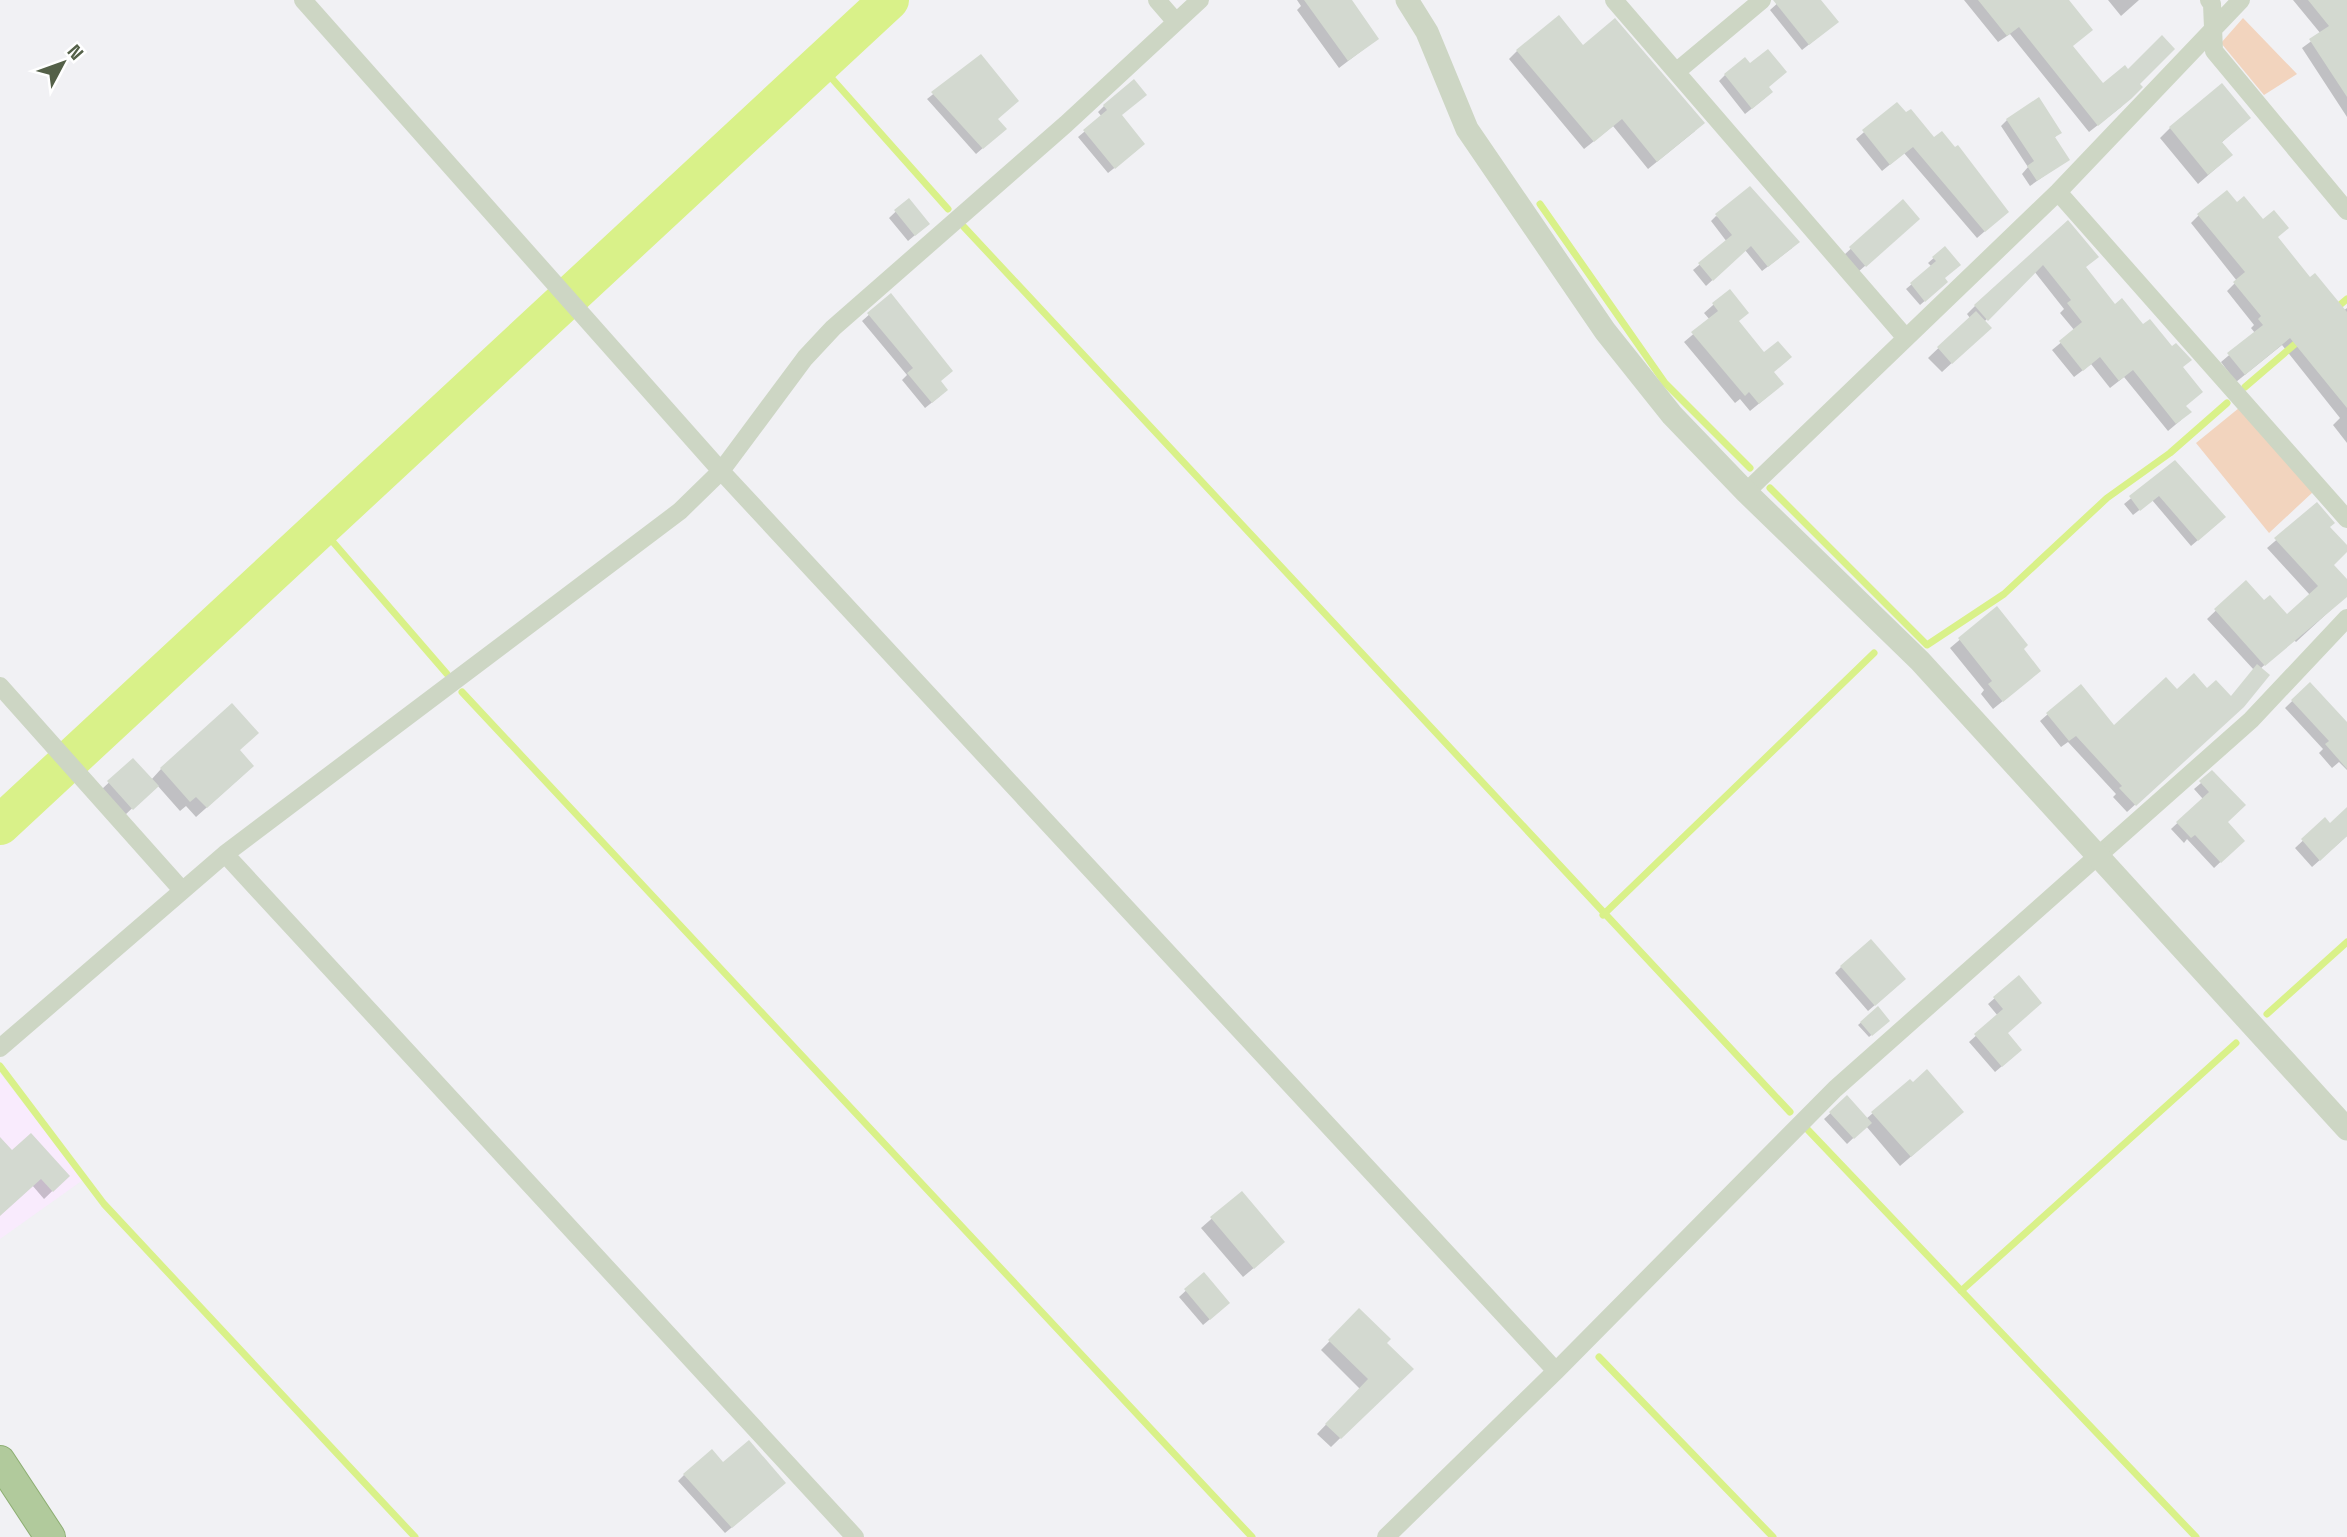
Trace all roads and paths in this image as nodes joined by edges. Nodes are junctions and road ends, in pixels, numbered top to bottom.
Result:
1 (303, 0) edge
2 (1157, 0) edge
3 (1200, 0) edge
4 (1407, 0) edge
5 (1614, 0) edge
6 (1762, 0) edge
7 (2209, 0) edge
8 (2241, 0) edge
9 (1177, 22) junction
10 (2213, 29) junction
11 (1676, 72) junction
12 (2058, 192) junction
13 (2347, 211) edge
14 (1906, 338) junction
15 (721, 471) junction
16 (1746, 492) junction
17 (2347, 519) edge
18 (2347, 618) edge
19 (0, 686) edge
20 (225, 854) junction
21 (2101, 855) junction
22 (181, 889) junction
23 (0, 1048) edge
24 (2347, 1129) edge
25 (1556, 1371) junction
26 (0, 1461) edge
27 (50, 1537) edge
28 (855, 1537) edge
29 (1386, 1537) edge

1 - 15 street
2 - 9 street
3 - 9 street
4 - 16 street
5 - 11 street
6 - 11 street
7 - 10 street
8 - 10 street
9 - 15 street
10 - 12 street
10 - 13 street
11 - 14 street
12 - 14 street
12 - 17 street
14 - 16 street
15 - 20 street
15 - 25 street
16 - 21 street
18 - 21 street
19 - 22 street
20 - 22 street
20 - 28 street
21 - 24 street
21 - 25 street
22 - 23 street
25 - 29 street
26 - 27 highway

